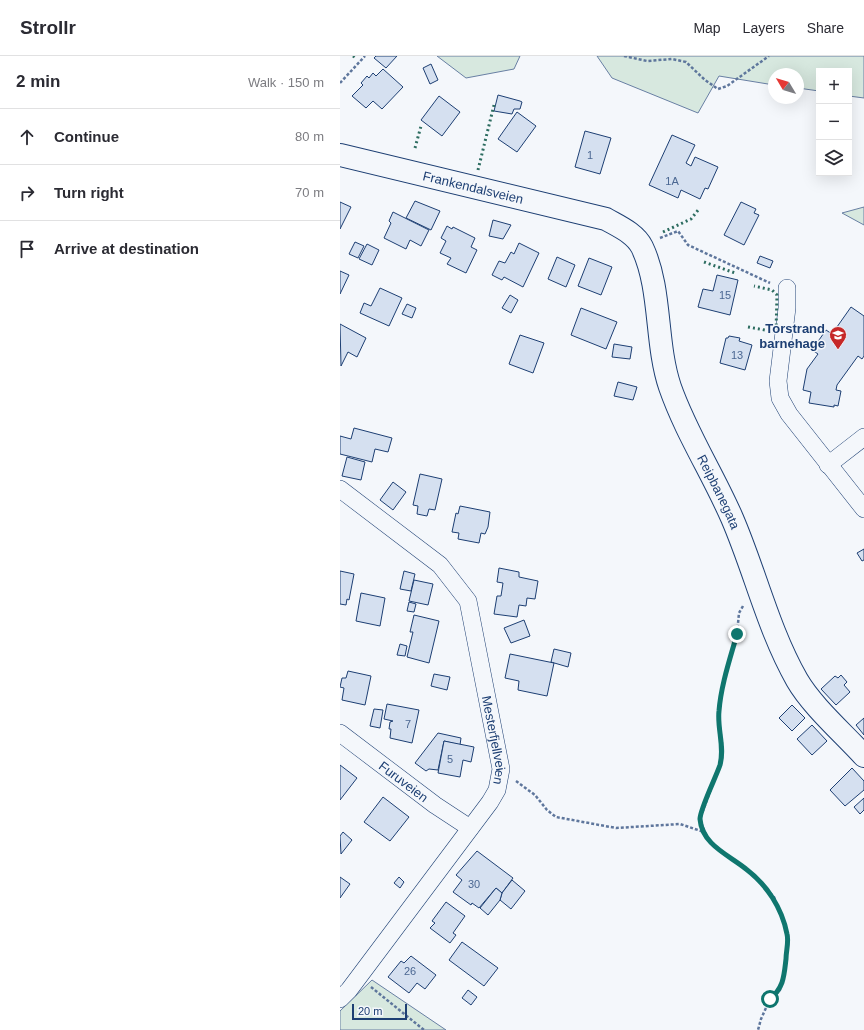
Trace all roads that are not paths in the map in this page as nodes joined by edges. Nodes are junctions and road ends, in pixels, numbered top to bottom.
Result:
1 (340, 155) edge
2 (606, 218) joint
3 (787, 288) road end
4 (864, 437) edge
5 (828, 465) junction
6 (340, 489) edge
7 (864, 509) edge
8 (340, 733) edge
9 (864, 756) edge
10 (470, 828) junction
11 (347, 987) edge

1 - 2 main road, Frankendalsveien
2 - 9 main road, Reipbanegata
3 - 5 street
4 - 5 street
5 - 7 street
6 - 10 street, Mesterfjellveien
8 - 10 street, Furuveien
10 - 11 street, Mesterfjellveien

